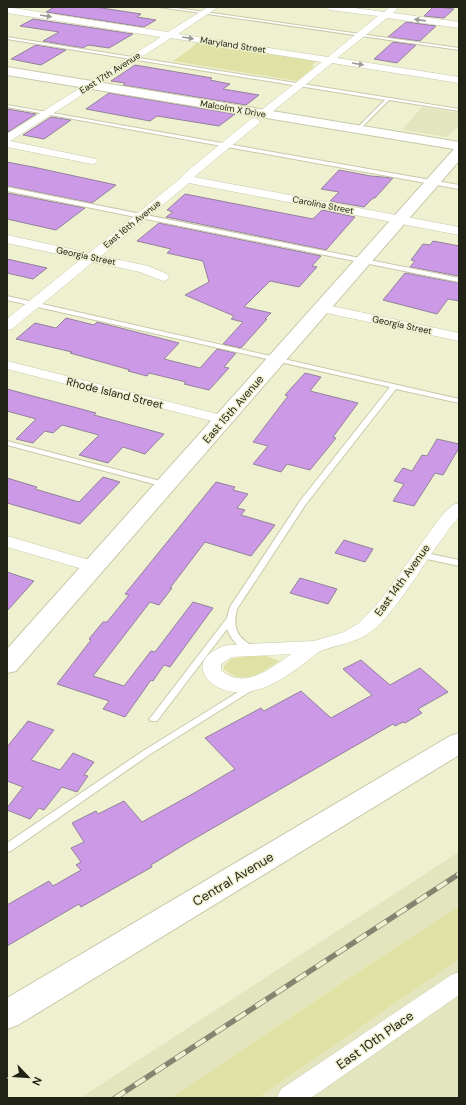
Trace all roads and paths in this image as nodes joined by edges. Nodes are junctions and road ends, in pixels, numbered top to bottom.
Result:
1 (30, 7) edge
2 (161, 7) edge
3 (214, 7) edge
4 (330, 7) edge
5 (395, 7) edge
6 (7, 10) edge
7 (20, 12) junction
8 (204, 13) junction
9 (385, 15) junction
10 (7, 19) edge
11 (459, 25) edge
12 (170, 35) junction
13 (359, 36) junction
14 (7, 38) edge
15 (459, 50) edge
16 (133, 58) junction
17 (330, 59) junction
18 (7, 71) edge
19 (459, 80) edge
20 (92, 85) junction
21 (299, 85) junction
22 (388, 99) junction
23 (7, 106) edge
24 (459, 110) edge
25 (47, 113) junction
26 (259, 117) junction
27 (360, 129) junction
28 (7, 139) edge
29 (7, 144) edge
30 (226, 145) junction
31 (459, 146) edge
32 (459, 152) edge
33 (92, 161) dead end
34 (188, 179) junction
35 (433, 182) junction
36 (459, 187) edge
37 (7, 189) edge
38 (141, 216) junction
39 (399, 220) junction
40 (459, 231) edge
41 (7, 239) edge
42 (91, 257) junction
43 (364, 260) junction
44 (163, 277) dead end
45 (459, 280) edge
46 (7, 298) edge
47 (34, 304) junction
48 (322, 308) junction
49 (7, 326) edge
50 (459, 337) edge
51 (276, 359) junction
52 (7, 365) edge
53 (394, 386) junction
54 (459, 401) edge
55 (224, 420) junction
56 (7, 444) edge
57 (165, 485) junction
58 (459, 508) edge
59 (7, 540) edge
60 (421, 555) junction
61 (459, 563) edge
62 (93, 567) junction
63 (229, 620) junction
64 (314, 647) junction
65 (250, 649) junction
66 (10, 656) edge
67 (253, 685) junction
68 (154, 719) dead end
69 (459, 743) edge
70 (7, 848) edge
71 (459, 982) edge
72 (7, 1015) edge
73 (290, 1098) edge

1 - 7 street
2 - 8 lane
3 - 8 street, East 17th Avenue
4 - 9 street
5 - 9 street, East 16th Avenue
6 - 7 street, Maryland Street
7 - 10 street
7 -> 12 street, Maryland Street
8 - 12 street, East 17th Avenue
8 - 13 lane
11 -> 9 street
9 - 13 street, East 16th Avenue
12 - 16 street, East 17th Avenue
12 -> 17 street, Maryland Street
13 - 15 lane
13 - 17 street, East 16th Avenue
14 - 16 lane
16 - 20 street, East 17th Avenue
16 - 21 lane
17 -> 19 street, Maryland Street
17 - 21 street, East 16th Avenue
18 - 20 main road, Malcolm X Drive
20 - 25 street, East 17th Avenue
20 - 26 main road, Malcolm X Drive
21 - 22 lane
21 - 26 street, East 16th Avenue
22 - 24 lane
22 - 27 lane
23 - 25 lane
25 - 28 street, East 17th Avenue
25 - 30 lane
26 - 27 main road, Malcolm X Drive
26 - 30 street, East 16th Avenue
27 - 31 main road, Malcolm X Drive
29 - 33 street
30 - 34 street, East 16th Avenue
30 - 35 lane
32 - 35 main road, East 15th Avenue
34 - 38 street, East 16th Avenue
34 - 39 street, Carolina Street
35 - 36 lane
35 - 39 main road, East 15th Avenue
37 - 38 lane
38 - 42 street, East 16th Avenue
38 - 43 lane
39 - 40 street, Carolina Street
39 - 43 main road, East 15th Avenue
41 - 42 street, Georgia Street
42 - 44 street, Georgia Street
42 - 47 street, East 16th Avenue
43 - 45 lane
43 - 48 main road, East 15th Avenue
46 - 47 lane
47 - 49 street, East 16th Avenue
47 - 51 lane
48 - 50 street, Georgia Street
48 - 51 main road, East 15th Avenue
51 - 53 lane
51 - 55 main road, East 15th Avenue
52 - 55 street, Rhode Island Street
53 - 54 lane
53 - 63 lane
55 - 57 main road, East 15th Avenue
56 - 57 lane
57 - 62 main road, East 15th Avenue
58 - 60 street, East 14th Avenue
59 - 62 street
60 - 61 lane
60 - 64 street, East 14th Avenue
62 - 66 main road, East 15th Avenue
63 - 65 lane
63 - 68 lane
64 - 65 street, East 14th Avenue
64 - 67 street, East 14th Avenue
65 - 67 street, East 14th Avenue
67 - 70 lane
69 - 72 main road, Central Avenue
71 - 73 street, East 10th Place

